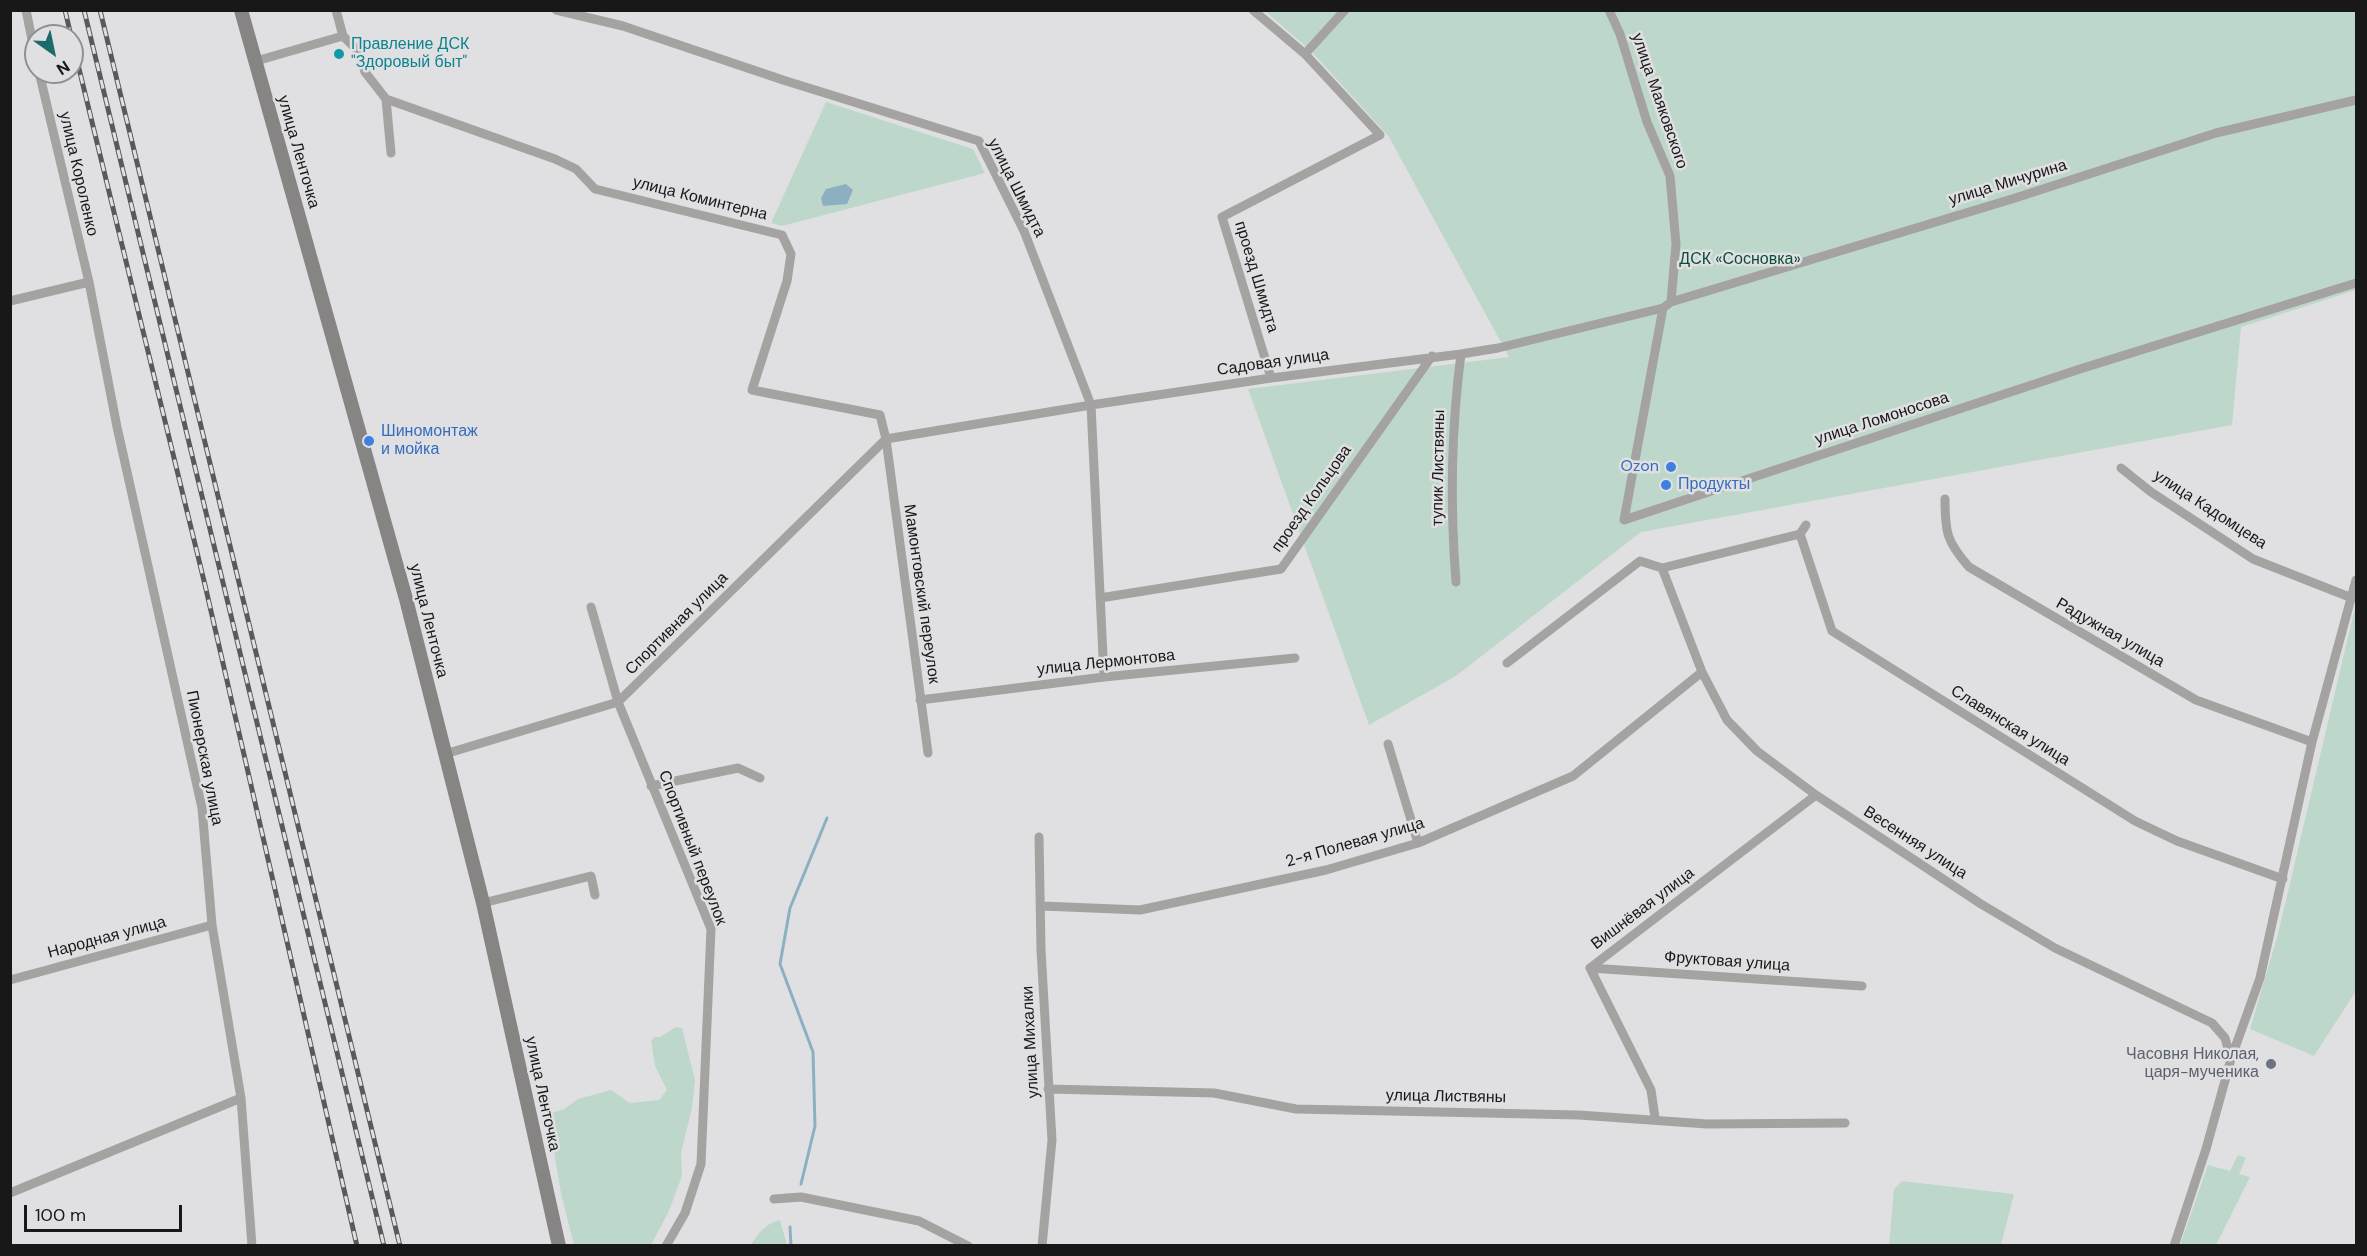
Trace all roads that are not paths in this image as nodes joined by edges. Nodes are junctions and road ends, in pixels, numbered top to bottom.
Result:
1 (242, 10) edge
2 (336, 10) edge
3 (556, 10) edge
4 (1253, 10) edge
5 (1345, 10) edge
6 (1609, 10) edge
7 (343, 36) junction
8 (1305, 54) junction
9 (256, 61) junction
10 (42, 84) edge
11 (386, 99) junction
12 (2356, 100) edge
13 (391, 153) dead end
14 (88, 282) junction
15 (2356, 284) edge
16 (10, 300) edge
17 (1667, 305) junction
18 (1461, 354) junction
19 (1432, 356) junction
20 (1271, 378) junction
21 (1091, 405) junction
22 (886, 439) junction
23 (2121, 468) dead end
24 (1945, 499) dead end
25 (1806, 525) dead end
26 (1800, 534) junction
27 (1662, 568) junction
28 (2356, 580) edge
29 (1456, 582) dead end
30 (1100, 598) junction
31 (2352, 598) junction
32 (591, 607) dead end
33 (1295, 658) dead end
34 (1507, 663) dead end
35 (1702, 672) junction
36 (1104, 677) junction
37 (920, 700) junction
38 (618, 702) junction
39 (2312, 742) junction
40 (1388, 744) dead end
41 (928, 753) dead end
42 (445, 754) junction
43 (760, 778) dead end
44 (651, 786) junction
45 (1816, 795) junction
46 (1039, 837) dead end
47 (1418, 843) junction
48 (2283, 879) junction
49 (595, 895) dead end
50 (483, 903) junction
51 (1042, 906) junction
52 (212, 925) junction
53 (1590, 968) junction
54 (10, 980) edge
55 (1862, 986) dead end
56 (2231, 1059) junction
57 (1048, 1089) junction
58 (241, 1098) junction
59 (1655, 1119) junction
60 (1845, 1123) dead end
61 (10, 1193) edge
62 (774, 1199) dead end
63 (252, 1245) edge
64 (559, 1245) edge
65 (666, 1245) edge
66 (968, 1245) edge
67 (1042, 1245) edge
68 (2174, 1245) edge

1 - 9 main road, улица Ленточка
2 - 7 street
3 - 21 street, улица Шмидта
4 - 8 street
5 - 8 street
6 - 17 street, улица Маяковского
7 - 9 street
7 - 11 street
8 - 20 street, проезд Шмидта
9 - 42 main road, улица Ленточка
10 - 14 street, улица Короленко
11 - 13 street
11 - 22 street, улица Коминтерна
12 - 17 street, улица Мичурина
14 - 16 street
14 - 52 street, Пионерская улица
15 - 17 street, улица Ломоносова
17 - 18 street, Садовая улица
18 - 19 street, Садовая улица
18 - 29 street, тупик Листвяны
19 - 20 street, Садовая улица
19 - 30 street, проезд Кольцова
20 - 21 street, Садовая улица
21 - 22 street, Садовая улица
21 - 30 street, улица Шмидта
22 - 37 street, Мамонтовский переулок
22 - 38 street, Спортивная улица
23 - 31 street, улица Кадомцева
24 - 39 street, Радужная улица
25 - 26 street
26 - 27 street
26 - 48 street, Славянская улица
27 - 34 street
27 - 35 street, Весенняя улица
28 - 31 street
30 - 36 street, улица Шмидта
31 - 39 street
32 - 38 street, Спортивный переулок
33 - 36 street, улица Лермонтова
35 - 45 street, Весенняя улица
35 - 47 street, 2-я Полевая улица
36 - 37 street, улица Лермонтова
37 - 41 street, Мамонтовский переулок
38 - 42 street, Спортивная улица
38 - 44 street, Спортивный переулок
39 - 48 street
40 - 47 street
42 - 50 main road, улица Ленточка
43 - 44 street
44 - 65 street, Спортивный переулок
45 - 53 street, Вишнёвая улица
45 - 56 street, Весенняя улица
46 - 51 street, улица Михалки
47 - 51 street, 2-я Полевая улица
48 - 56 street
49 - 50 street
50 - 64 main road, улица Ленточка
51 - 57 street, улица Михалки
52 - 54 street, Народная улица
52 - 58 street, Пионерская улица
53 - 55 street, Фруктовая улица
53 - 59 street, Вишнёвая улица
56 - 68 street
57 - 59 street, улица Листвяны
57 - 67 street, улица Михалки
58 - 61 street
58 - 63 street, Пионерская улица
59 - 60 street, улица Листвяны
62 - 66 street

